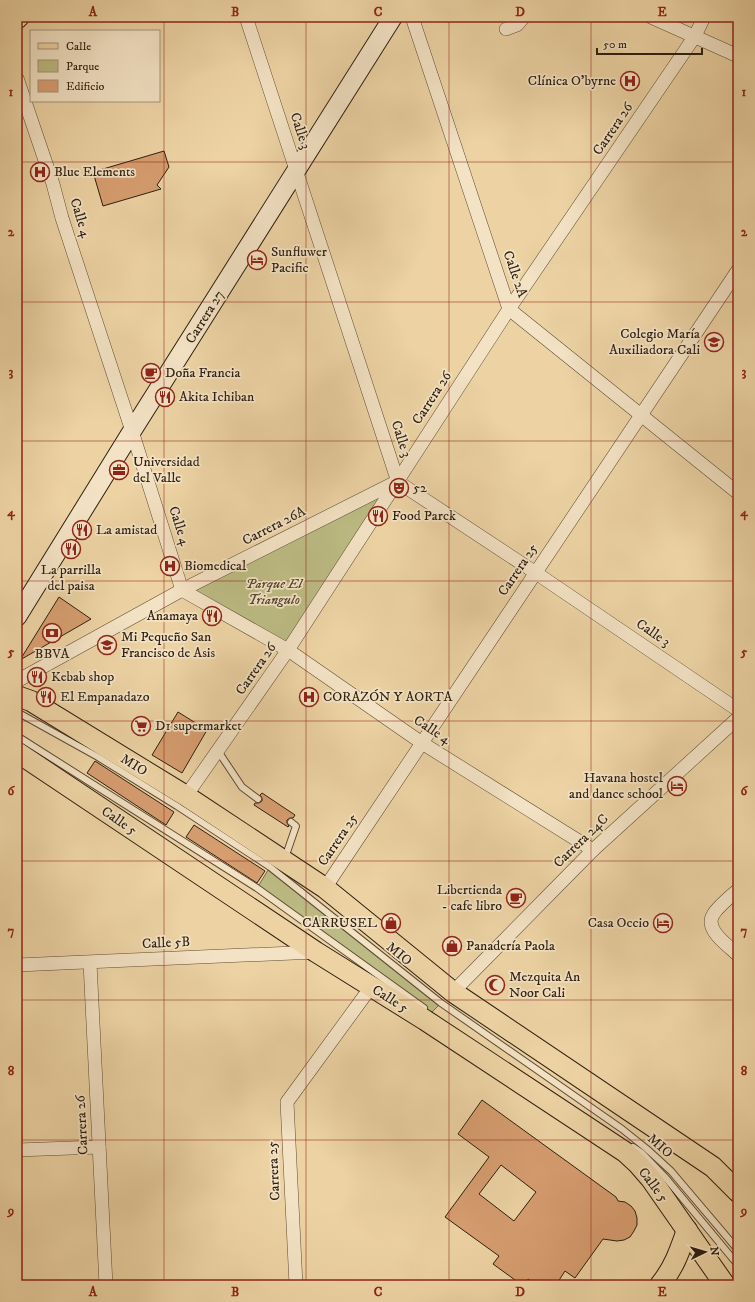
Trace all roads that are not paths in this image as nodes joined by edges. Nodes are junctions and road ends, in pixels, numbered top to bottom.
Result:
1 (20, 17) edge
2 (246, 17) edge
3 (393, 17) edge
4 (412, 17) edge
5 (524, 17) edge
6 (651, 17) edge
7 (704, 17) edge
8 (17, 20) edge
9 (506, 29) dead end
10 (695, 36) junction
11 (738, 56) edge
12 (17, 78) edge
13 (297, 171) junction
14 (738, 270) edge
15 (509, 309) junction
16 (642, 414) junction
17 (132, 431) junction
18 (398, 482) junction
19 (738, 493) edge
20 (536, 573) junction
21 (182, 590) junction
22 (17, 617) edge
23 (288, 650) junction
24 (17, 681) edge
25 (17, 696) edge
26 (738, 710) edge
27 (17, 712) edge
28 (738, 718) edge
29 (17, 736) edge
30 (422, 743) junction
31 (218, 751) junction
32 (17, 752) edge
33 (186, 796) junction
34 (258, 799) dead end
35 (291, 822) dead end
36 (593, 850) junction
37 (284, 862) junction
38 (325, 888) junction
39 (738, 890) edge
40 (316, 952) junction
41 (738, 955) edge
42 (90, 963) junction
43 (17, 965) edge
44 (371, 987) junction
45 (453, 992) junction
46 (431, 1014) dead end
47 (630, 1145) dead end
48 (99, 1147) junction
49 (17, 1150) edge
50 (713, 1166) junction
51 (738, 1183) edge
52 (738, 1192) edge
53 (687, 1230) junction
54 (738, 1250) edge
55 (738, 1265) edge
56 (106, 1285) edge
57 (296, 1285) edge
58 (660, 1285) edge
59 (725, 1285) edge

1 - 8 street
2 - 13 street, Calle 3
3 - 13 street, Carrera 27
4 - 15 street, Calle 2A
5 - 9 street
6 - 10 street
7 - 10 street, Carrera 26
10 - 11 street
10 - 15 street, Carrera 26
12 - 17 street, Calle 4
13 - 17 street, Carrera 27
13 - 18 street, Calle 3
14 - 16 street, Carrera 25
15 - 16 street, Calle 2A
15 - 18 street, Carrera 26
16 - 19 street, Calle 2A
16 - 20 street, Carrera 25
17 - 21 street, Calle 4
17 - 22 street, Carrera 27
18 - 20 street, Calle 3
18 - 21 street, Carrera 26A
18 - 23 street, Carrera 26
20 - 26 street, Calle 3
20 - 30 street, Carrera 25
21 - 23 street, Calle 4
21 - 24 street, Carrera 26A
23 - 30 street, Calle 4
23 - 31 street, Carrera 26
25 - 33 main road
27 - 54 lane, MIO
28 - 36 street, Carrera 24C
29 - 46 lane, MIO
30 - 36 street, Calle 4
30 - 38 street, Carrera 25
31 - 33 street, Carrera 26
31 - 34 lane
32 - 40 main road, Calle 5
33 - 37 main road
35 - 37 lane
36 - 45 street, Carrera 24C
37 - 38 main road
38 - 45 main road
39 - 41 street
40 - 42 street, Calle 5B
40 - 44 main road, Calle 5
42 - 43 street, Calle 5B
42 - 48 street, Carrera 26
44 - 53 main road, Calle 5
44 - 57 street, Carrera 25
45 - 50 main road
47 - 55 lane, MIO
48 - 49 street
48 - 56 street, Carrera 26
50 - 51 street
50 - 52 main road
53 - 58 main road
53 - 59 main road, Calle 5

